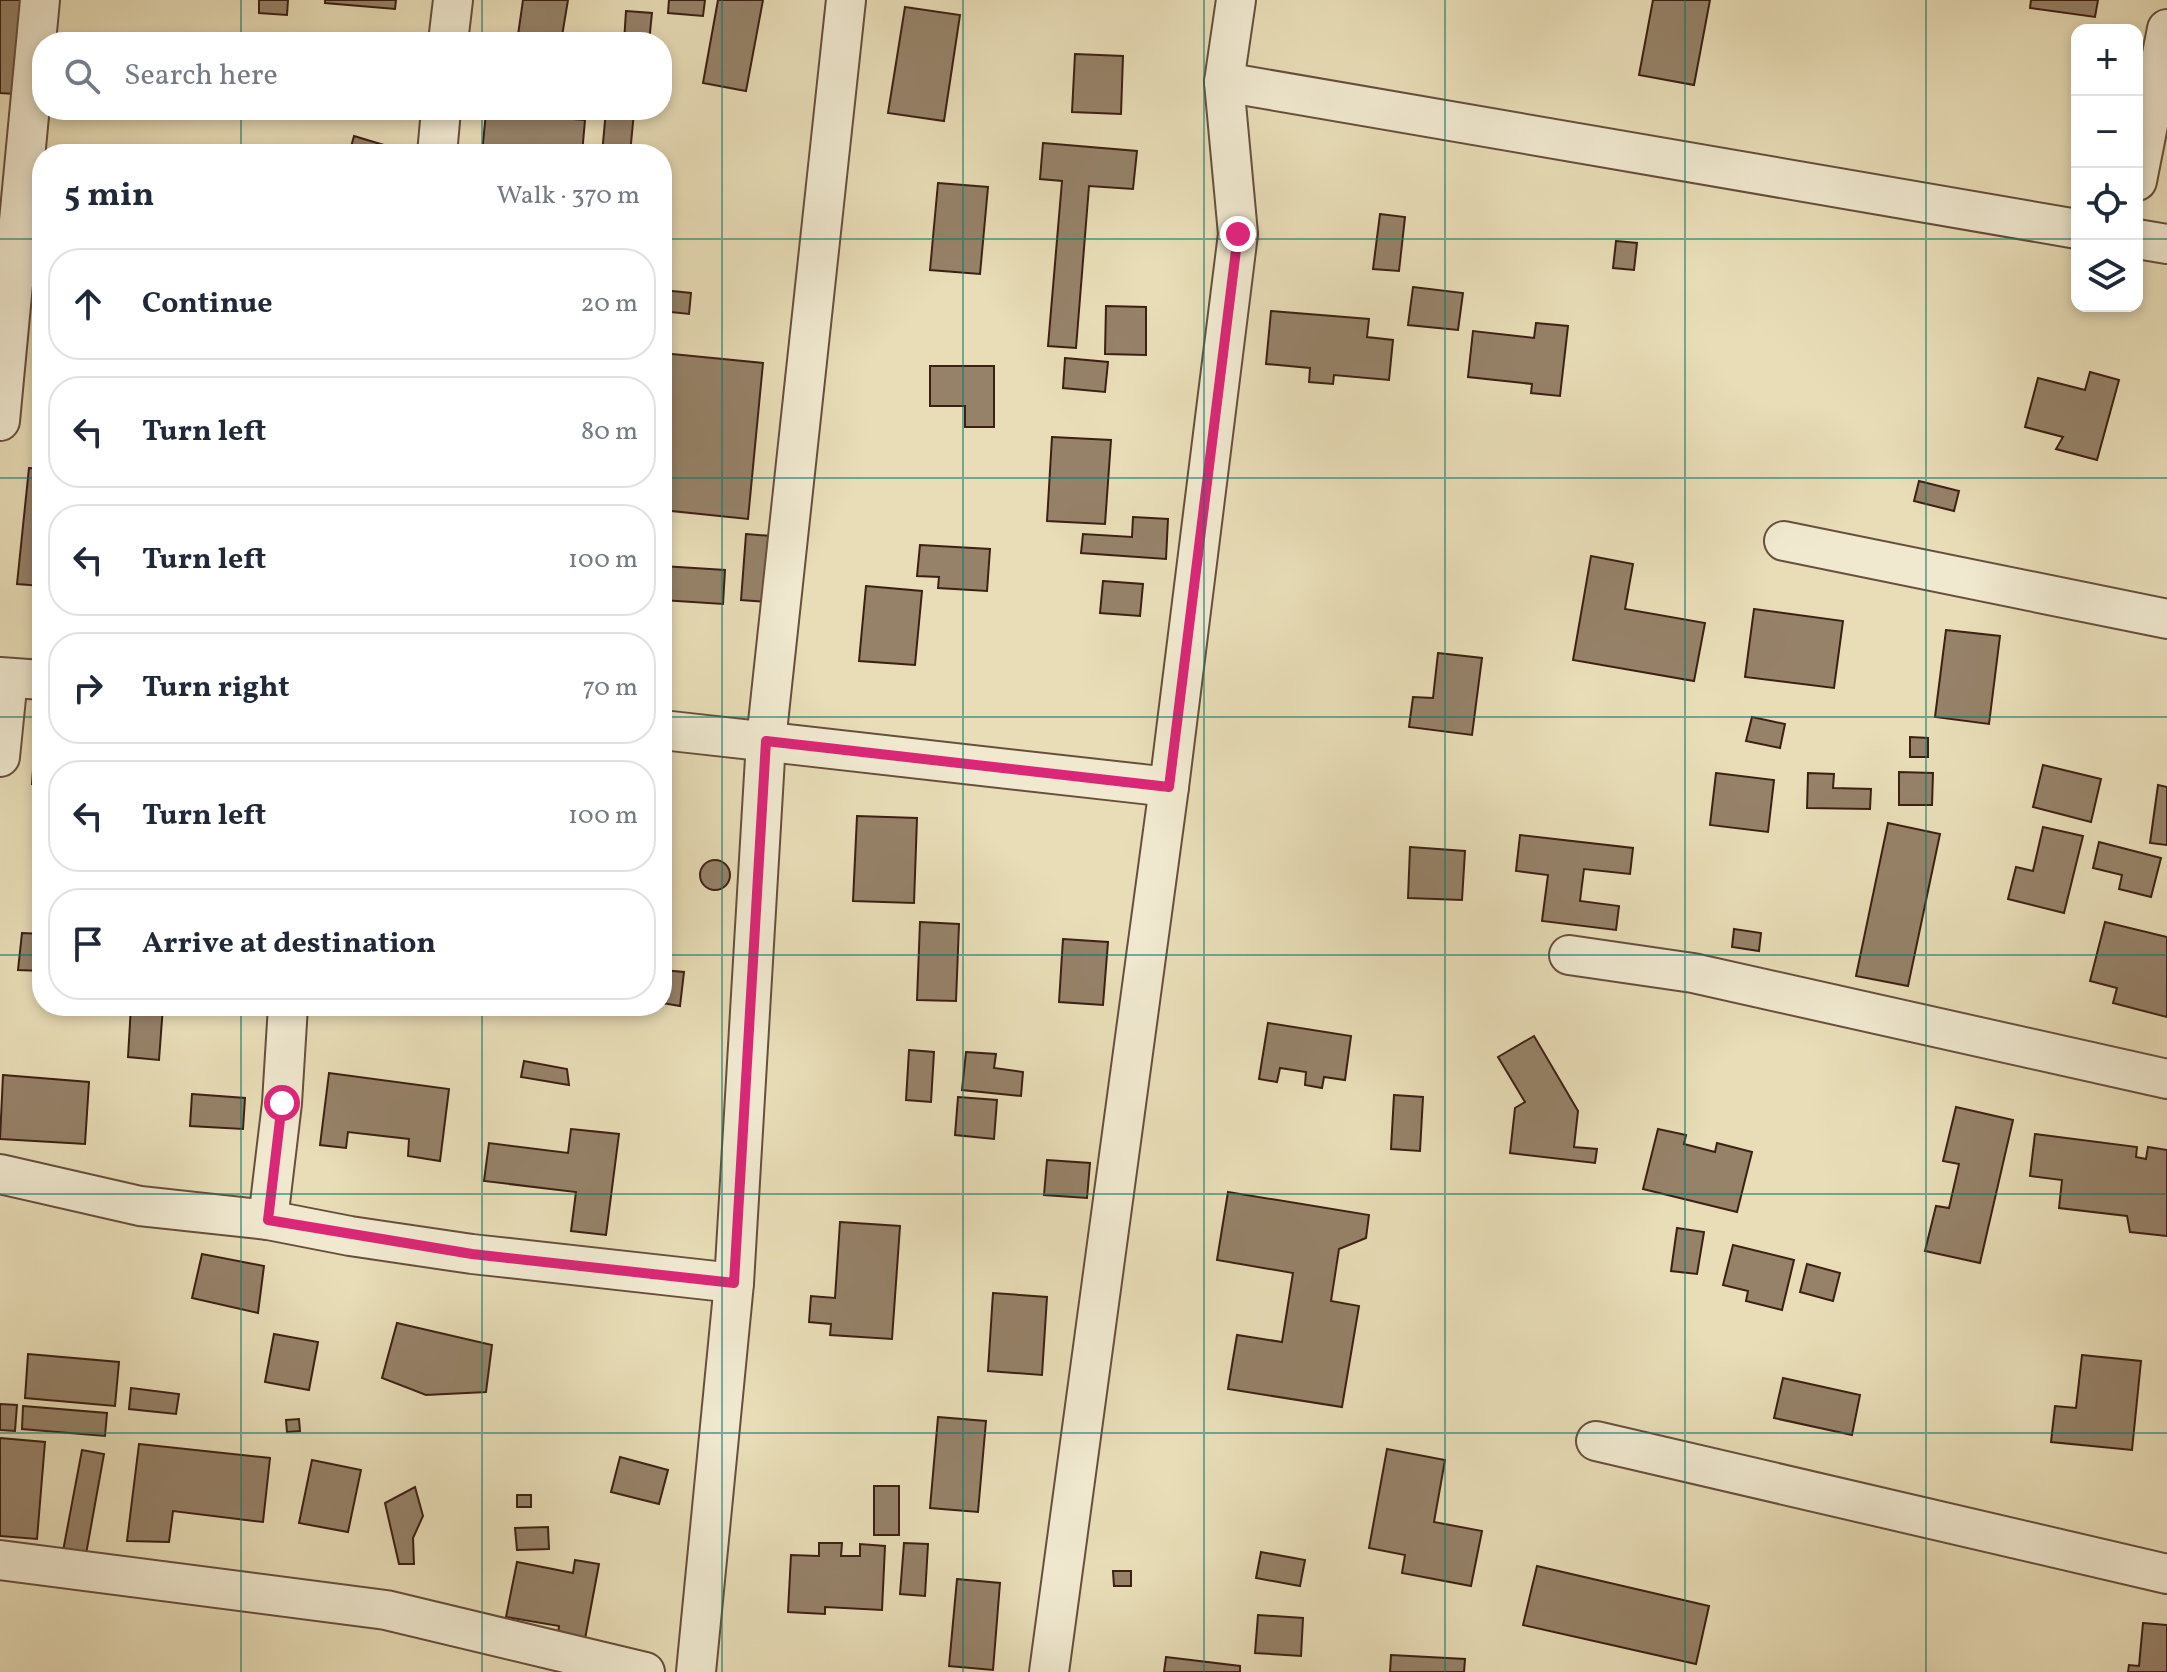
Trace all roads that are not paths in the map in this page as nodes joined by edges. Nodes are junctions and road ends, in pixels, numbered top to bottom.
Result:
1 (40, 0) edge
2 (453, 0) edge
3 (846, 0) edge
4 (1236, 0) edge
5 (2167, 29) edge
6 (36, 32) edge
7 (449, 32) edge
8 (32, 67) edge
9 (1224, 82) junction
10 (440, 120) edge
11 (438, 144) edge
12 (2140, 168) edge
13 (2071, 228) edge
14 (2143, 240) edge
15 (2167, 244) edge
16 (7, 278) edge
17 (0, 421) edge
18 (1784, 541) dead end
19 (2167, 619) edge
20 (17, 678) edge
21 (672, 731) edge
22 (766, 741) junction
23 (0, 757) edge
24 (1169, 787) junction
25 (1569, 955) dead end
26 (287, 1016) edge
27 (2167, 1079) edge
28 (0, 1174) edge
29 (268, 1220) junction
30 (734, 1283) junction
31 (1596, 1441) dead end
32 (0, 1560) edge
33 (2167, 1574) edge
34 (645, 1672) edge
35 (696, 1672) edge
36 (1049, 1672) edge

1 - 6 street
2 - 7 street
3 - 22 street
4 - 9 street
5 - 12 street
8 - 16 street
9 - 13 street
9 - 24 street
10 - 11 street
14 - 15 street
16 - 17 street
18 - 19 street
20 - 23 street
21 - 22 street
22 - 24 street
22 - 30 street
24 - 36 street
25 - 27 street
26 - 29 street
28 - 29 street
29 - 30 street
30 - 35 street
31 - 33 street
32 - 34 street

